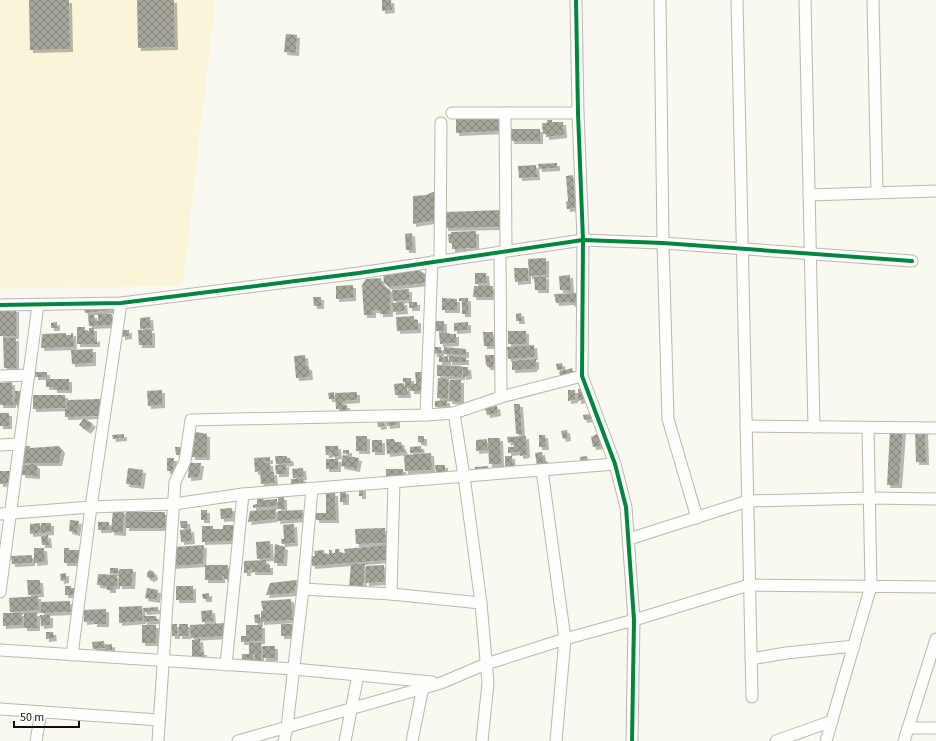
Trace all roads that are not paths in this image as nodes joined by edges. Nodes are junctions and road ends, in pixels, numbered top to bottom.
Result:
1 (576, 0) edge
2 (660, 0) edge
3 (737, 0) edge
4 (805, 0) edge
5 (873, 0) edge
6 (452, 113) dead end
7 (505, 113) junction
8 (578, 113) junction
9 (441, 123) dead end
10 (936, 191) edge
11 (877, 193) junction
12 (809, 195) junction
13 (583, 240) junction
14 (663, 242) junction
15 (743, 248) junction
16 (503, 252) junction
17 (810, 252) junction
18 (912, 261) dead end
19 (436, 262) junction
20 (121, 303) junction
21 (0, 305) edge
22 (38, 305) junction
23 (29, 375) junction
24 (0, 376) edge
25 (582, 376) junction
26 (501, 396) junction
27 (454, 413) junction
28 (426, 415) junction
29 (746, 426) junction
30 (814, 427) junction
31 (868, 428) junction
32 (936, 428) edge
33 (20, 444) junction
34 (0, 445) edge
35 (615, 464) junction
36 (542, 470) junction
37 (464, 476) junction
38 (394, 482) junction
39 (312, 489) junction
40 (242, 494) junction
41 (870, 498) junction
42 (936, 499) edge
43 (748, 501) junction
44 (174, 504) junction
45 (91, 507) junction
46 (5, 514) edge
47 (696, 518) junction
48 (629, 539) junction
49 (749, 585) junction
50 (871, 586) junction
51 (936, 587) edge
52 (303, 589) junction
53 (0, 592) edge
54 (391, 594) junction
55 (480, 603) junction
56 (634, 620) junction
57 (565, 639) junction
58 (936, 639) edge
59 (854, 646) junction
60 (0, 650) edge
61 (72, 655) junction
62 (751, 659) junction
63 (162, 660) junction
64 (932, 662) edge
65 (226, 664) junction
66 (486, 664) junction
67 (294, 669) junction
68 (358, 675) junction
69 (423, 684) junction
70 (752, 697) dead end
71 (352, 708) junction
72 (0, 709) edge
73 (41, 712) junction
74 (159, 720) junction
75 (832, 721) junction
76 (287, 727) junction
77 (908, 728) junction
78 (936, 728) edge
79 (36, 741) edge
80 (158, 741) edge
81 (238, 741) edge
82 (284, 741) edge
83 (345, 741) edge
84 (412, 741) edge
85 (482, 741) edge
86 (556, 741) edge
87 (632, 741) edge
88 (776, 741) edge
89 (826, 741) edge
90 (904, 741) edge

1 - 8 street
2 - 14 street
3 - 15 street
4 - 12 street
5 - 11 street
6 - 7 street
7 - 8 street
7 - 16 street
8 - 13 street
9 - 19 street
10 - 11 street
11 - 12 street
12 - 17 street
13 - 14 street
13 - 16 street
13 - 25 street
14 - 15 street
14 - 47 street
15 - 17 street
15 - 29 street
16 - 19 street
16 - 26 street
17 - 18 street
17 - 30 street
19 - 20 street
19 - 28 street
20 - 22 street
20 - 45 street
21 - 22 street
22 - 23 street
23 - 24 street
23 - 33 street
25 - 26 street
25 - 35 street
26 - 27 street
27 - 28 street
27 - 37 street
28 - 44 street
29 - 30 street
29 - 43 street
30 - 31 street
31 - 32 street
31 - 41 street
33 - 34 street
33 - 46 street
35 - 36 street
35 - 48 street
36 - 37 street
36 - 57 street
37 - 38 street
37 - 55 street
38 - 39 street
38 - 54 street
39 - 40 street
39 - 52 street
40 - 44 street
40 - 65 street
41 - 42 street
41 - 43 street
41 - 50 street
43 - 47 street
43 - 49 street
44 - 45 street
44 - 63 street
45 - 46 street
45 - 61 street
46 - 53 street
47 - 48 street
48 - 56 street
49 - 50 street
49 - 56 street
49 - 62 street
50 - 51 street
50 - 59 street
52 - 54 street
52 - 67 street
54 - 55 street
55 - 66 street
56 - 57 street
56 - 87 street
57 - 66 street
57 - 86 street
58 - 64 street
59 - 62 street
59 - 75 street
60 - 61 street
61 - 63 street
62 - 70 street
63 - 65 street
63 - 74 street
64 - 77 street
65 - 67 street
66 - 69 street
66 - 85 street
67 - 68 street
67 - 76 street
68 - 69 street
68 - 71 street
69 - 71 street
69 - 84 street
71 - 76 street
71 - 83 street
72 - 73 street
73 - 74 street
73 - 79 street
74 - 80 street
75 - 88 street
75 - 89 street
76 - 81 street
76 - 82 street
77 - 78 street
77 - 90 street

